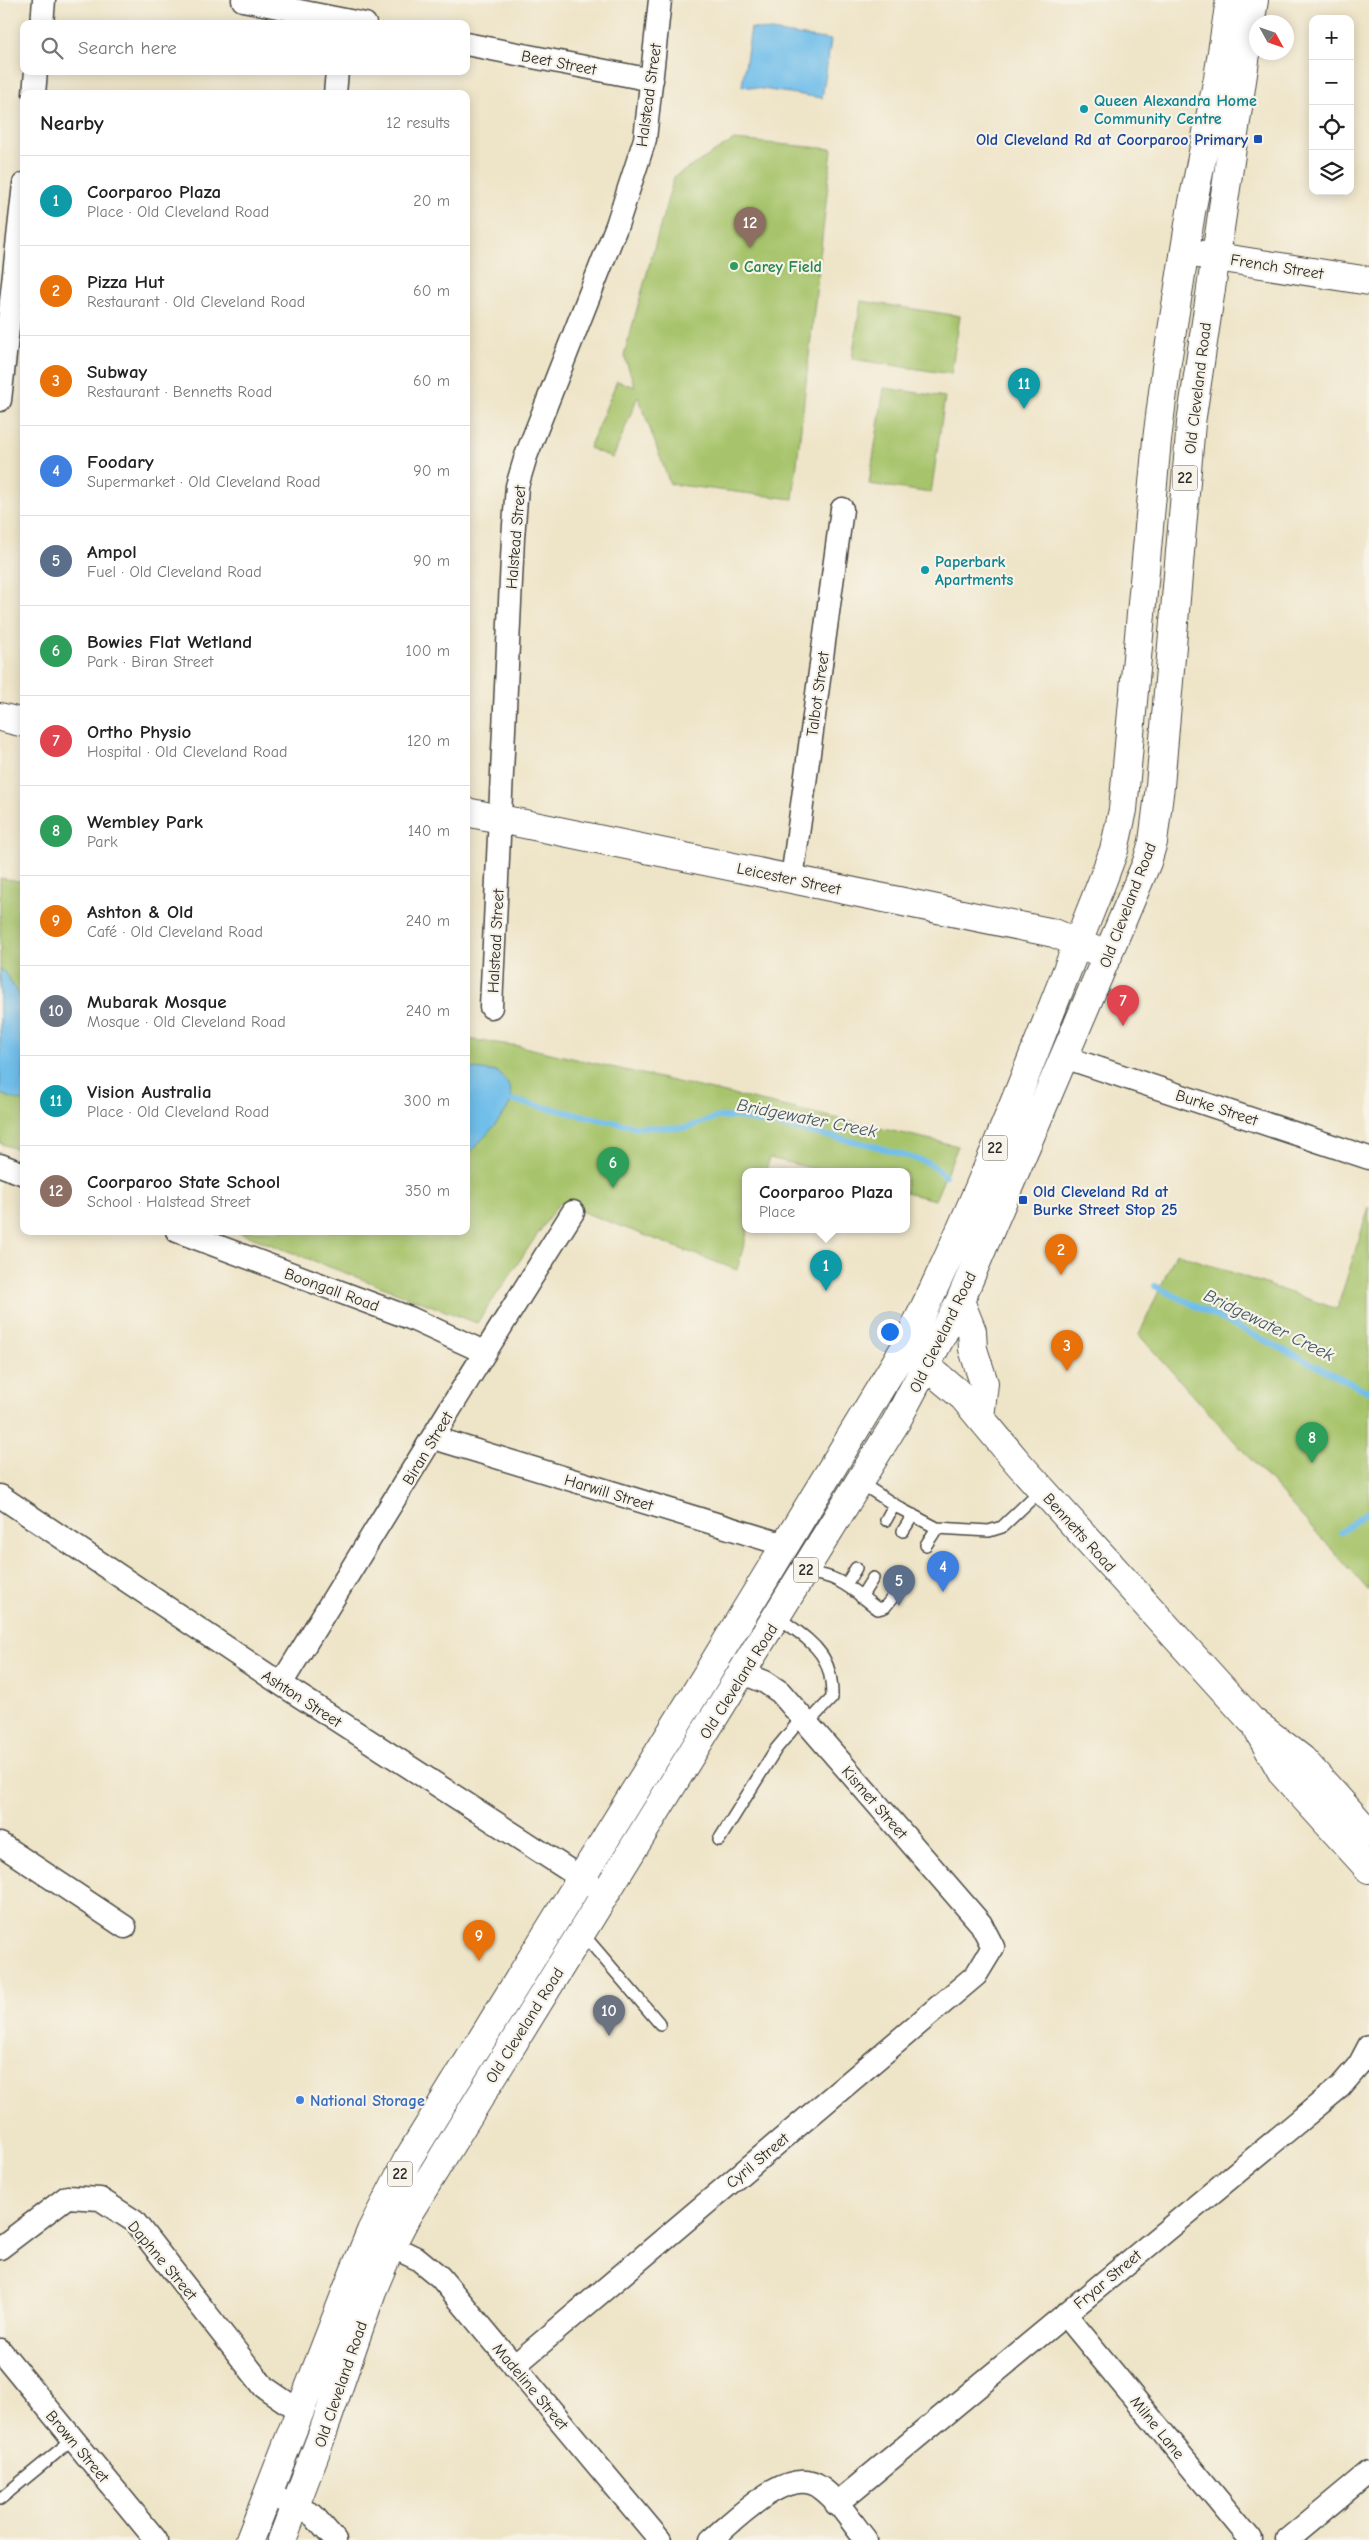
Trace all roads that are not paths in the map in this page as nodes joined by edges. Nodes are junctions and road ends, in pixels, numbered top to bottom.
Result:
1 (44, 0) edge
2 (243, 0) edge
3 (660, 0) edge
4 (1230, 0) edge
5 (1254, 0) edge
6 (344, 14) edge
7 (42, 20) edge
8 (357, 20) edge
9 (470, 45) edge
10 (36, 75) edge
11 (336, 75) edge
12 (652, 80) junction
13 (34, 90) edge
14 (335, 90) edge
15 (20, 220) edge
16 (1184, 252) junction
17 (1216, 256) junction
18 (1369, 281) edge
19 (0, 400) edge
20 (842, 509) dead end
21 (0, 717) edge
22 (20, 722) edge
23 (470, 813) edge
24 (501, 819) junction
25 (792, 879) junction
26 (1078, 943) junction
27 (1108, 956) junction
28 (491, 1007) dead end
29 (1064, 1057) junction
30 (1368, 1154) edge
31 (0, 1165) edge
32 (20, 1172) edge
33 (574, 1212) dead end
34 (188, 1235) edge
35 (960, 1301) junction
36 (904, 1349) junction
37 (484, 1352) junction
38 (927, 1366) junction
39 (980, 1417) junction
40 (434, 1438) junction
41 (859, 1482) junction
42 (1042, 1489) junction
43 (0, 1496) edge
44 (894, 1505) junction
45 (913, 1515) junction
46 (886, 1520) dead end
47 (937, 1528) junction
48 (903, 1530) dead end
49 (785, 1545) junction
50 (926, 1545) dead end
51 (856, 1568) dead end
52 (802, 1576) junction
53 (873, 1578) dead end
54 (846, 1585) junction
55 (896, 1592) dead end
56 (861, 1597) junction
57 (777, 1616) junction
58 (743, 1673) junction
59 (281, 1684) junction
60 (1251, 1720) junction
61 (805, 1721) junction
62 (1369, 1833) edge
63 (719, 1840) dead end
64 (0, 1844) edge
65 (1369, 1869) edge
66 (581, 1878) junction
67 (607, 1895) junction
68 (125, 1927) dead end
69 (582, 1933) junction
70 (993, 1947) joint
71 (660, 2024) dead end
72 (1369, 2046) edge
73 (390, 2246) junction
74 (0, 2248) edge
75 (1065, 2314) junction
76 (0, 2350) edge
77 (514, 2366) junction
78 (299, 2411) junction
79 (72, 2440) junction
80 (1369, 2472) edge
81 (267, 2494) junction
82 (0, 2499) edge
83 (836, 2504) junction
84 (295, 2506) junction
85 (156, 2540) edge
86 (250, 2540) edge
87 (282, 2540) edge
88 (335, 2540) edge
89 (660, 2540) edge
90 (711, 2540) edge
91 (866, 2540) edge
92 (1251, 2540) edge
93 (1287, 2540) edge

1 - 7 street
2 - 6 street
3 - 12 street, Halstead Street
4 - 16 main road, Old Cleveland Road / 22
5 - 17 main road, Old Cleveland Road / 22
6 - 8 street
9 - 12 street, Beet Street
10 - 13 street
11 - 14 street
12 - 24 street, Halstead Street
15 - 19 street
16 - 17 main road, French Street
16 - 26 main road, Old Cleveland Road / 22
17 - 18 main road, French Street
17 - 27 main road, Old Cleveland Road / 22
20 - 25 street, Talbot Street
21 - 22 main road
23 - 24 main road, Leicester Street
24 - 25 main road, Leicester Street
24 - 28 street, Halstead Street
25 - 26 main road, Leicester Street
26 - 27 main road, Leicester Street
26 - 36 main road, Old Cleveland Road / 22
27 - 29 main road, Old Cleveland Road / 22
29 - 30 street, Burke Street
29 - 35 main road, Old Cleveland Road / 22
31 - 32 street
33 - 37 street, Biran Street
34 - 37 street, Boongall Road
35 - 38 main road, Old Cleveland Road / 22
35 - 39 main road
36 - 38 main road, Bennetts Road
36 - 49 main road, Old Cleveland Road / 22
37 - 40 street, Biran Street
38 - 39 main road, Bennetts Road
38 - 41 main road, Old Cleveland Road / 22
39 - 42 main road, Bennetts Road
40 - 49 street, Harwill Street
40 - 59 street, Biran Street
41 - 44 lane
41 - 52 main road, Old Cleveland Road / 22
42 - 47 lane
42 - 60 main road, Bennetts Road
43 - 59 street, Ashton Street
44 - 45 lane
44 - 46 lane
45 - 47 lane
45 - 48 lane
47 - 50 lane
49 - 66 main road, Old Cleveland Road / 22
51 - 54 lane
52 - 54 lane
52 - 57 main road, Old Cleveland Road / 22
53 - 56 lane
54 - 56 lane
55 - 56 lane
57 - 58 main road, Old Cleveland Road / 22
57 - 61 lane
58 - 61 street, Kismet Street
58 - 67 main road, Old Cleveland Road / 22
59 - 66 street, Ashton Street
60 - 62 main road, Bennetts Road
60 - 65 main road, Bennetts Road
61 - 63 lane
61 - 70 street, Kismet Street
64 - 68 street
66 - 67 street, Ashton Street
66 - 78 main road, Old Cleveland Road / 22
67 - 69 main road, Old Cleveland Road / 22
69 - 71 lane
69 - 73 main road, Old Cleveland Road / 22
70 - 77 street, Cyril Street
72 - 75 street, Fryar Street
73 - 77 street, Madeline Street
73 - 84 main road, Old Cleveland Road / 22
74 - 78 street, Daphne Street
75 - 83 street, Fryar Street
75 - 92 street, Milne Lane
76 - 79 street, Brown Street
77 - 89 street, Madeline Street
78 - 81 main road, Old Cleveland Road / 22
79 - 82 lane
79 - 85 street, Brown Street
80 - 93 street
81 - 84 street
81 - 86 main road, Old Cleveland Road / 22
83 - 90 street
83 - 91 street
84 - 87 main road, Old Cleveland Road / 22
84 - 88 street

